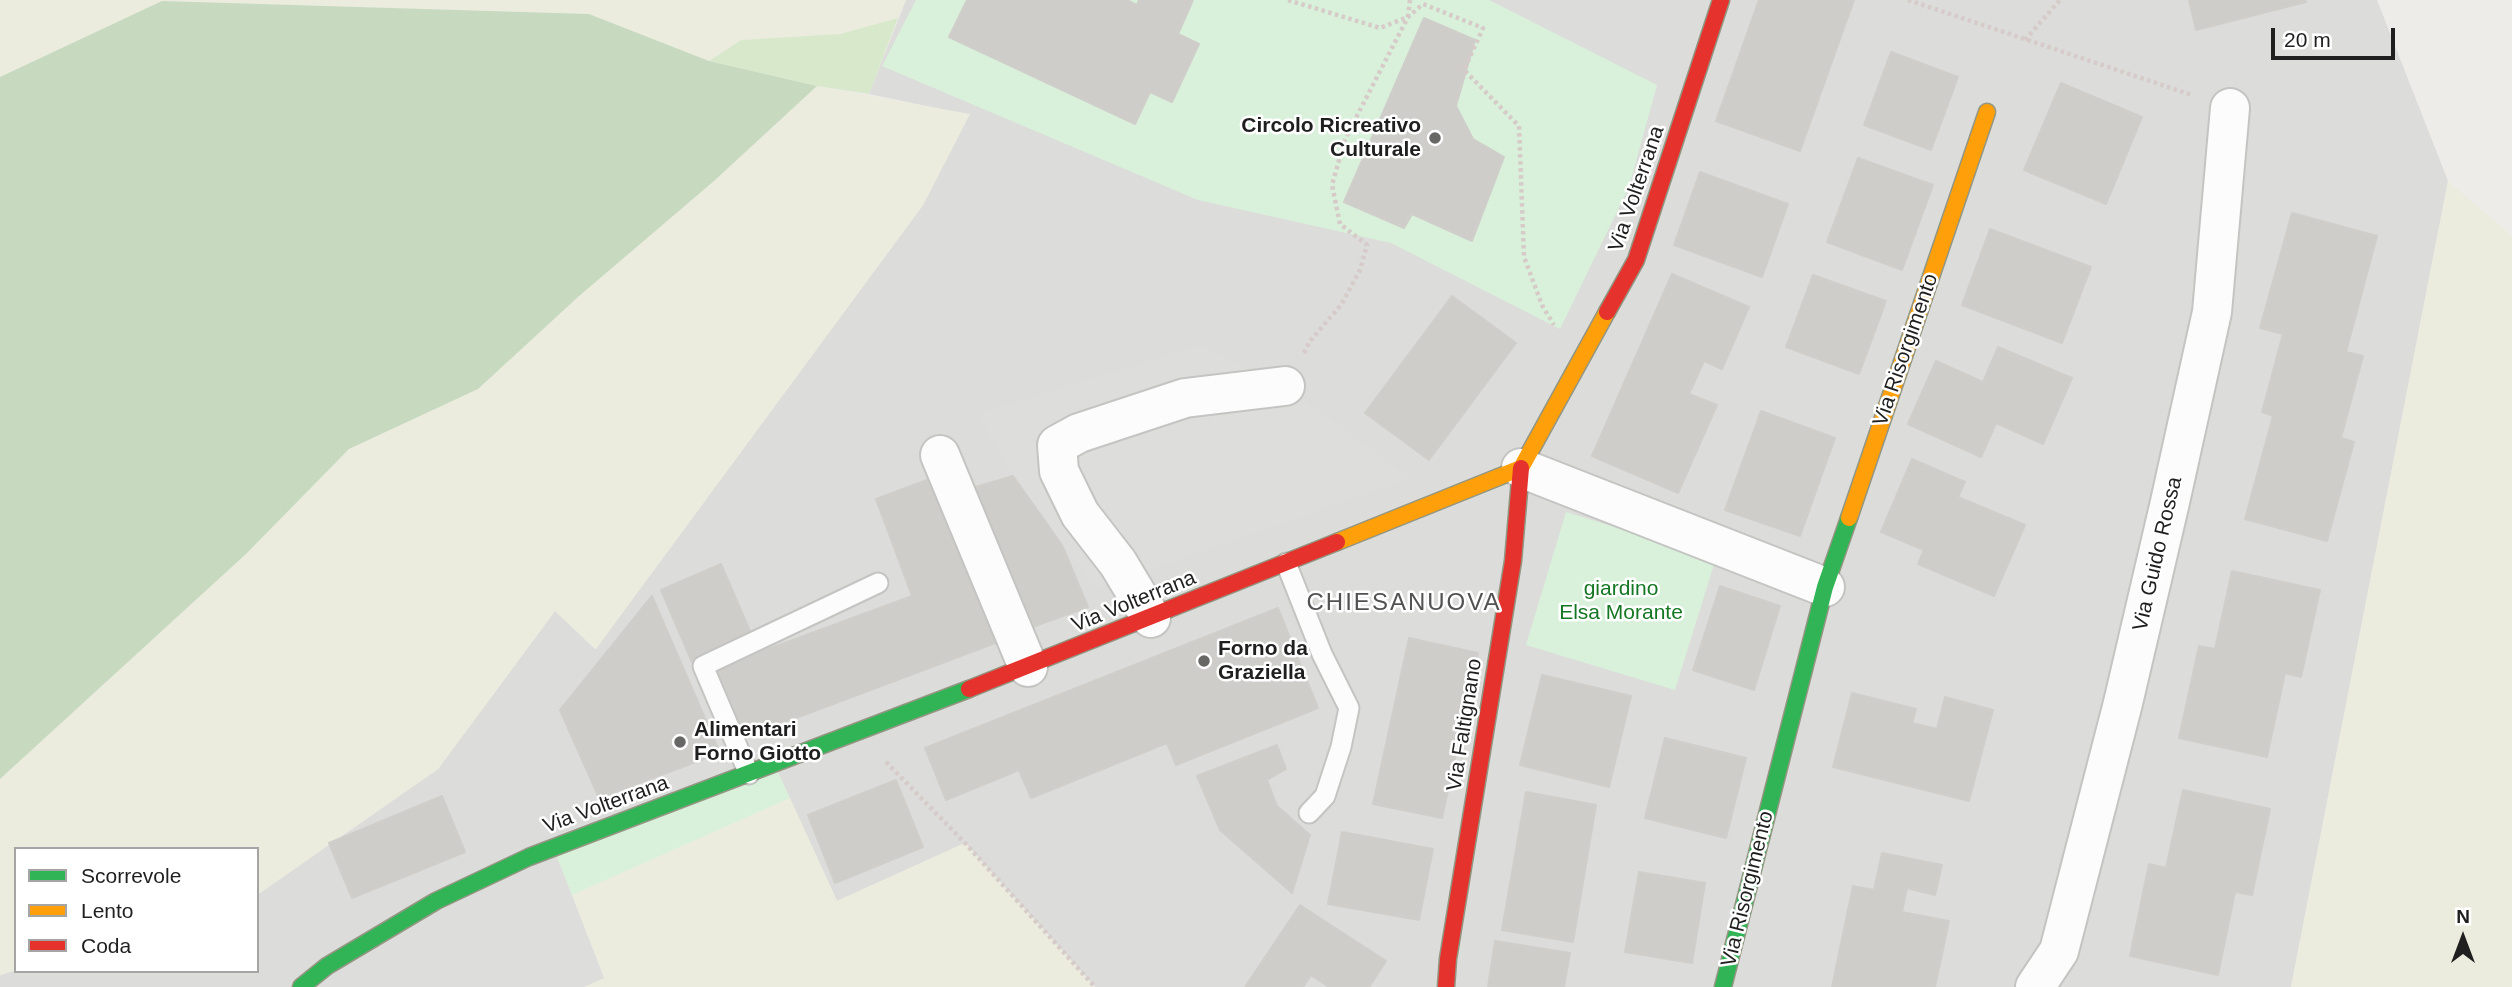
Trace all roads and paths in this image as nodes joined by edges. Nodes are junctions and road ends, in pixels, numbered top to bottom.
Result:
1 (1288, 0) edge
2 (1410, 0) edge
3 (1721, 0) edge
4 (1908, 0) edge
5 (2060, 0) edge
6 (1408, 17) junction
7 (2025, 40) junction
8 (2230, 108) joint
9 (1987, 112) dead end
10 (1577, 365) junction
11 (1285, 386) joint
12 (940, 455) dead end
13 (1521, 468) junction
14 (1286, 563) junction
15 (878, 583) dead end
16 (1825, 587) junction
17 (1151, 618) junction
18 (1028, 667) junction
19 (857, 732) junction
20 (749, 774) junction
21 (1309, 813) dead end
22 (301, 987) edge
23 (1095, 987) edge
24 (1446, 987) edge
25 (1723, 987) edge
26 (2035, 987) edge

1 - 6 path
2 - 6 path
3 - 10 main road, Via Volterrana
4 - 7 path
5 - 7 path
6 - 10 path
6 - 11 path
7 - 8 path
8 - 26 street, Via Guido Rossa
9 - 16 main road, Via Risorgimento
10 - 13 main road, Via Volterrana
11 - 17 street
12 - 18 street
13 - 14 main road, Via Volterrana
13 - 16 street
13 - 24 main road, Via Faltignano
14 - 17 main road, Via Volterrana
14 - 21 lane
15 - 20 lane
16 - 25 main road, Via Risorgimento
17 - 18 main road, Via Volterrana
18 - 19 main road, Via Volterrana
19 - 20 main road, Via Volterrana
19 - 23 path
20 - 22 main road, Via Volterrana

